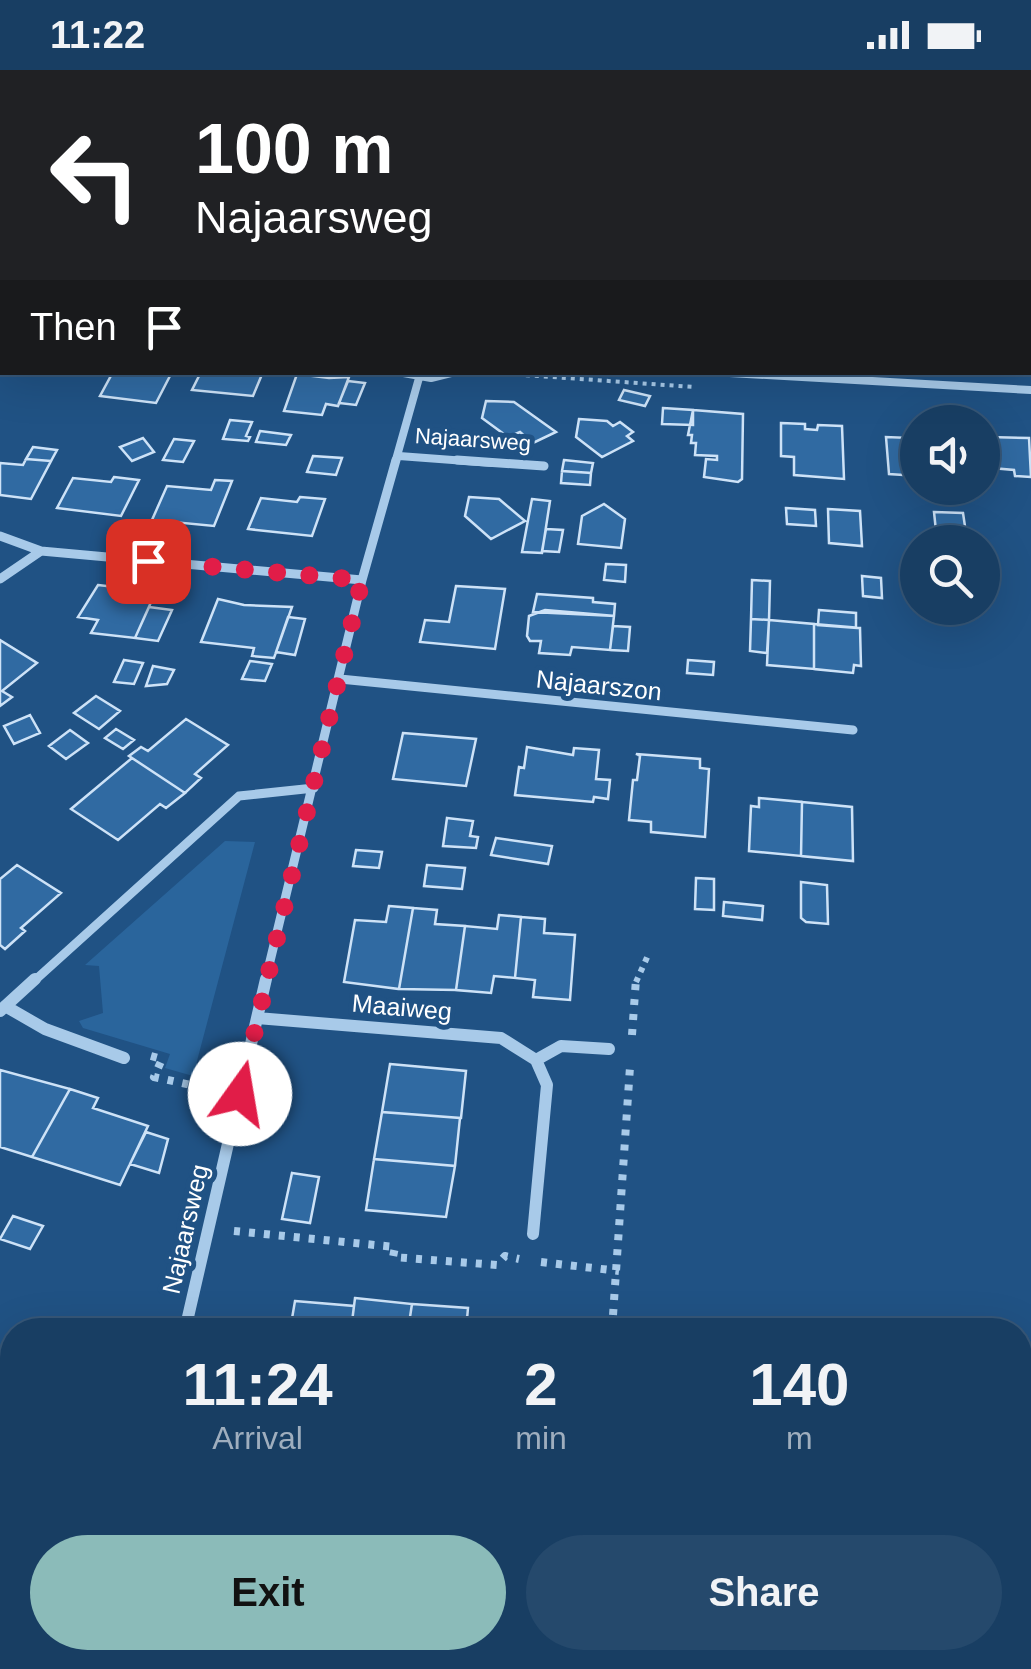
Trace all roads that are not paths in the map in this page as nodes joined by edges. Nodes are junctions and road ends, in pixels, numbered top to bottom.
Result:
1 (408, 375) edge
2 (437, 375) edge
3 (765, 375) edge
4 (419, 378) junction
5 (1031, 390) edge
6 (400, 456) junction
7 (544, 466) dead end
8 (0, 536) edge
9 (41, 551) junction
10 (0, 579) edge
11 (362, 580) junction
12 (340, 679) junction
13 (853, 730) dead end
14 (314, 788) junction
15 (3, 1008) edge
16 (257, 1018) junction
17 (609, 1048) dead end
18 (124, 1058) road end
19 (536, 1060) junction
20 (533, 1234) dead end
21 (188, 1318) edge

1 - 4 street
2 - 4 street
3 - 5 street
4 - 6 street, Najaarsweg
6 - 7 street, Najaarsweg
6 - 11 street, Najaarsweg
8 - 9 street
9 - 10 street
9 - 11 street
11 - 12 street, Najaarsweg
12 - 13 street, Najaarszon
12 - 14 street, Najaarsweg
14 - 15 street
14 - 16 street, Najaarsweg
15 - 18 street
16 - 19 street, Maaiweg
16 - 21 street, Najaarsweg
17 - 19 street
19 - 20 street

